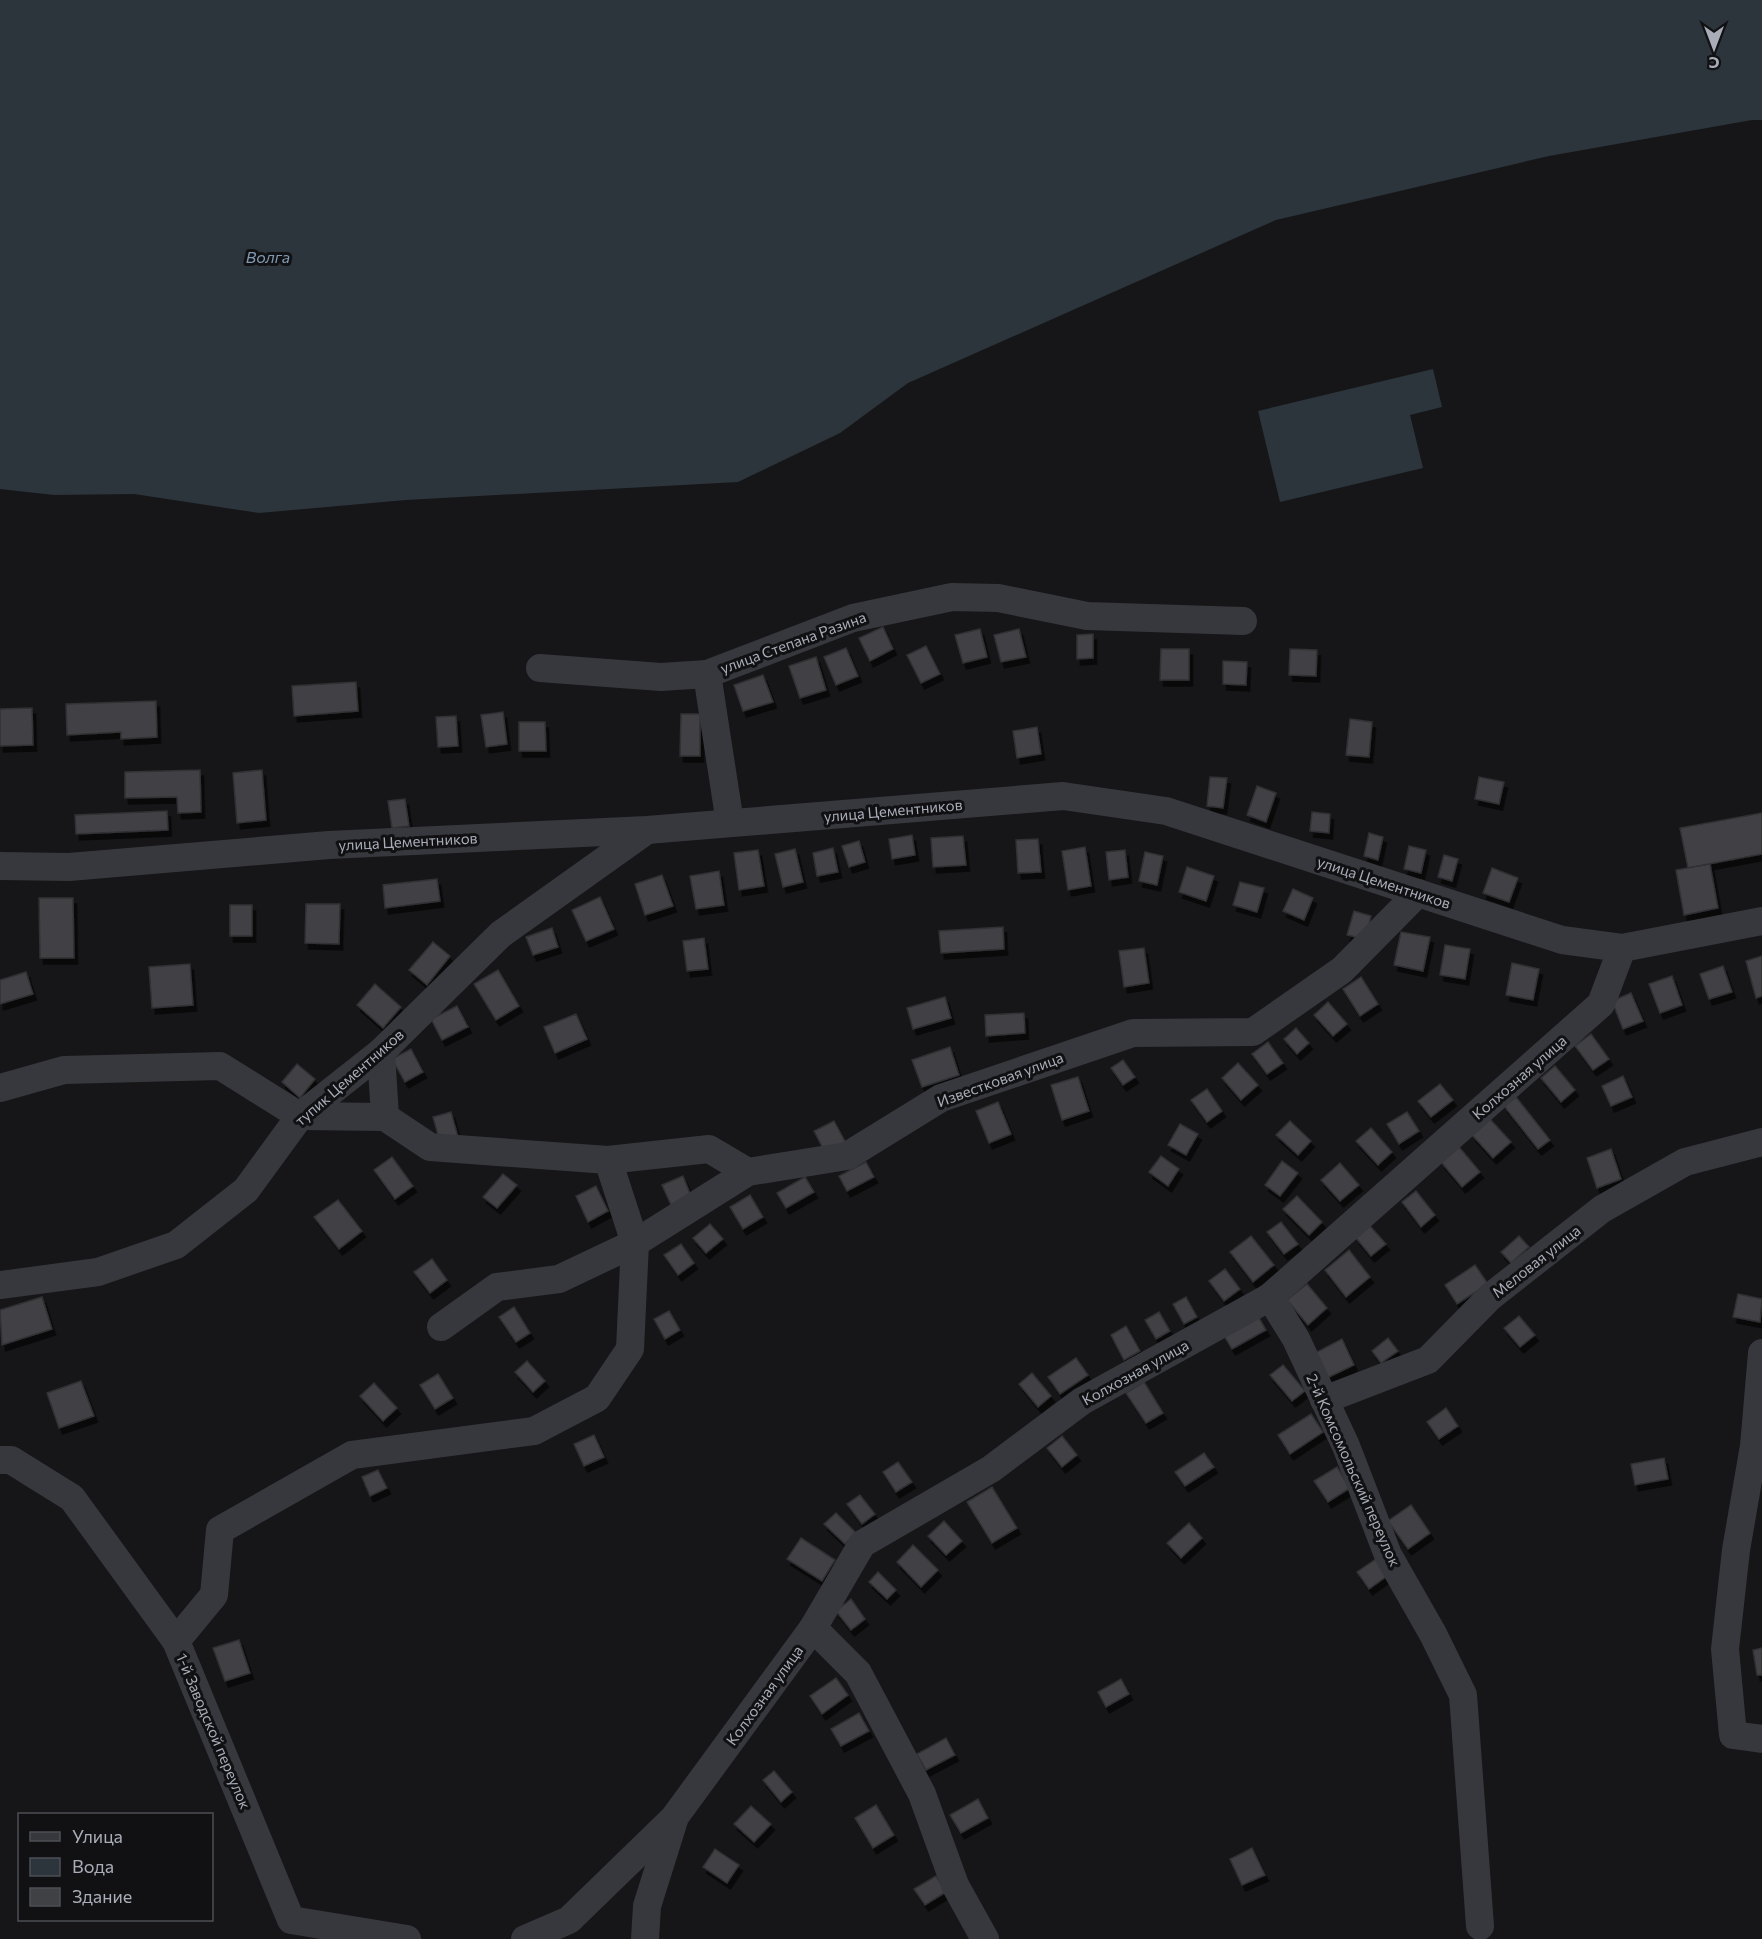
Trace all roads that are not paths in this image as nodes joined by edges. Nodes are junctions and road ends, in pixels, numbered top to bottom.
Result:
1 (1243, 621) dead end
2 (540, 668) dead end
3 (707, 674) junction
4 (730, 823) junction
5 (647, 830) junction
6 (0, 866) edge
7 (1418, 893) junction
8 (1762, 921) edge
9 (1622, 948) junction
10 (381, 1052) junction
11 (0, 1088) edge
12 (300, 1116) junction
13 (385, 1117) junction
14 (1762, 1142) edge
15 (608, 1160) junction
16 (748, 1172) junction
17 (635, 1243) junction
18 (0, 1285) edge
19 (1270, 1297) junction
20 (441, 1327) dead end
21 (1762, 1353) edge
22 (1324, 1401) junction
23 (0, 1461) edge
24 (813, 1628) junction
25 (176, 1641) junction
26 (1762, 1739) edge
27 (674, 1818) junction
28 (1480, 1926) dead end
29 (407, 1939) edge
30 (525, 1939) edge
31 (645, 1939) edge
32 (985, 1939) edge

1 - 3 street, улица Степана Разина
2 - 3 street
3 - 4 street, улица Степана Разина
4 - 5 street, улица Цементников
4 - 7 street, улица Цементников
5 - 6 street, улица Цементников
5 - 10 street, тупик Цементников
7 - 9 street, улица Цементников
7 - 16 street, Известковая улица
8 - 9 street, улица Цементников
9 - 19 street, Колхозная улица
10 - 12 street, тупик Цементников
10 - 13 street
11 - 12 street
12 - 13 street
12 - 18 street, тупик Цементников
13 - 15 street
14 - 22 street, Меловая улица
15 - 16 street
15 - 17 street
16 - 17 street, Известковая улица
17 - 20 street, Известковая улица
17 - 25 street
19 - 22 street, 2-й Комсомольский переулок
19 - 24 street, Колхозная улица
21 - 26 street
22 - 28 street, 2-й Комсомольский переулок
23 - 25 street, 1-й Заводской переулок
24 - 27 street, Колхозная улица
24 - 32 street
25 - 29 street, 1-й Заводской переулок
27 - 30 street
27 - 31 street

